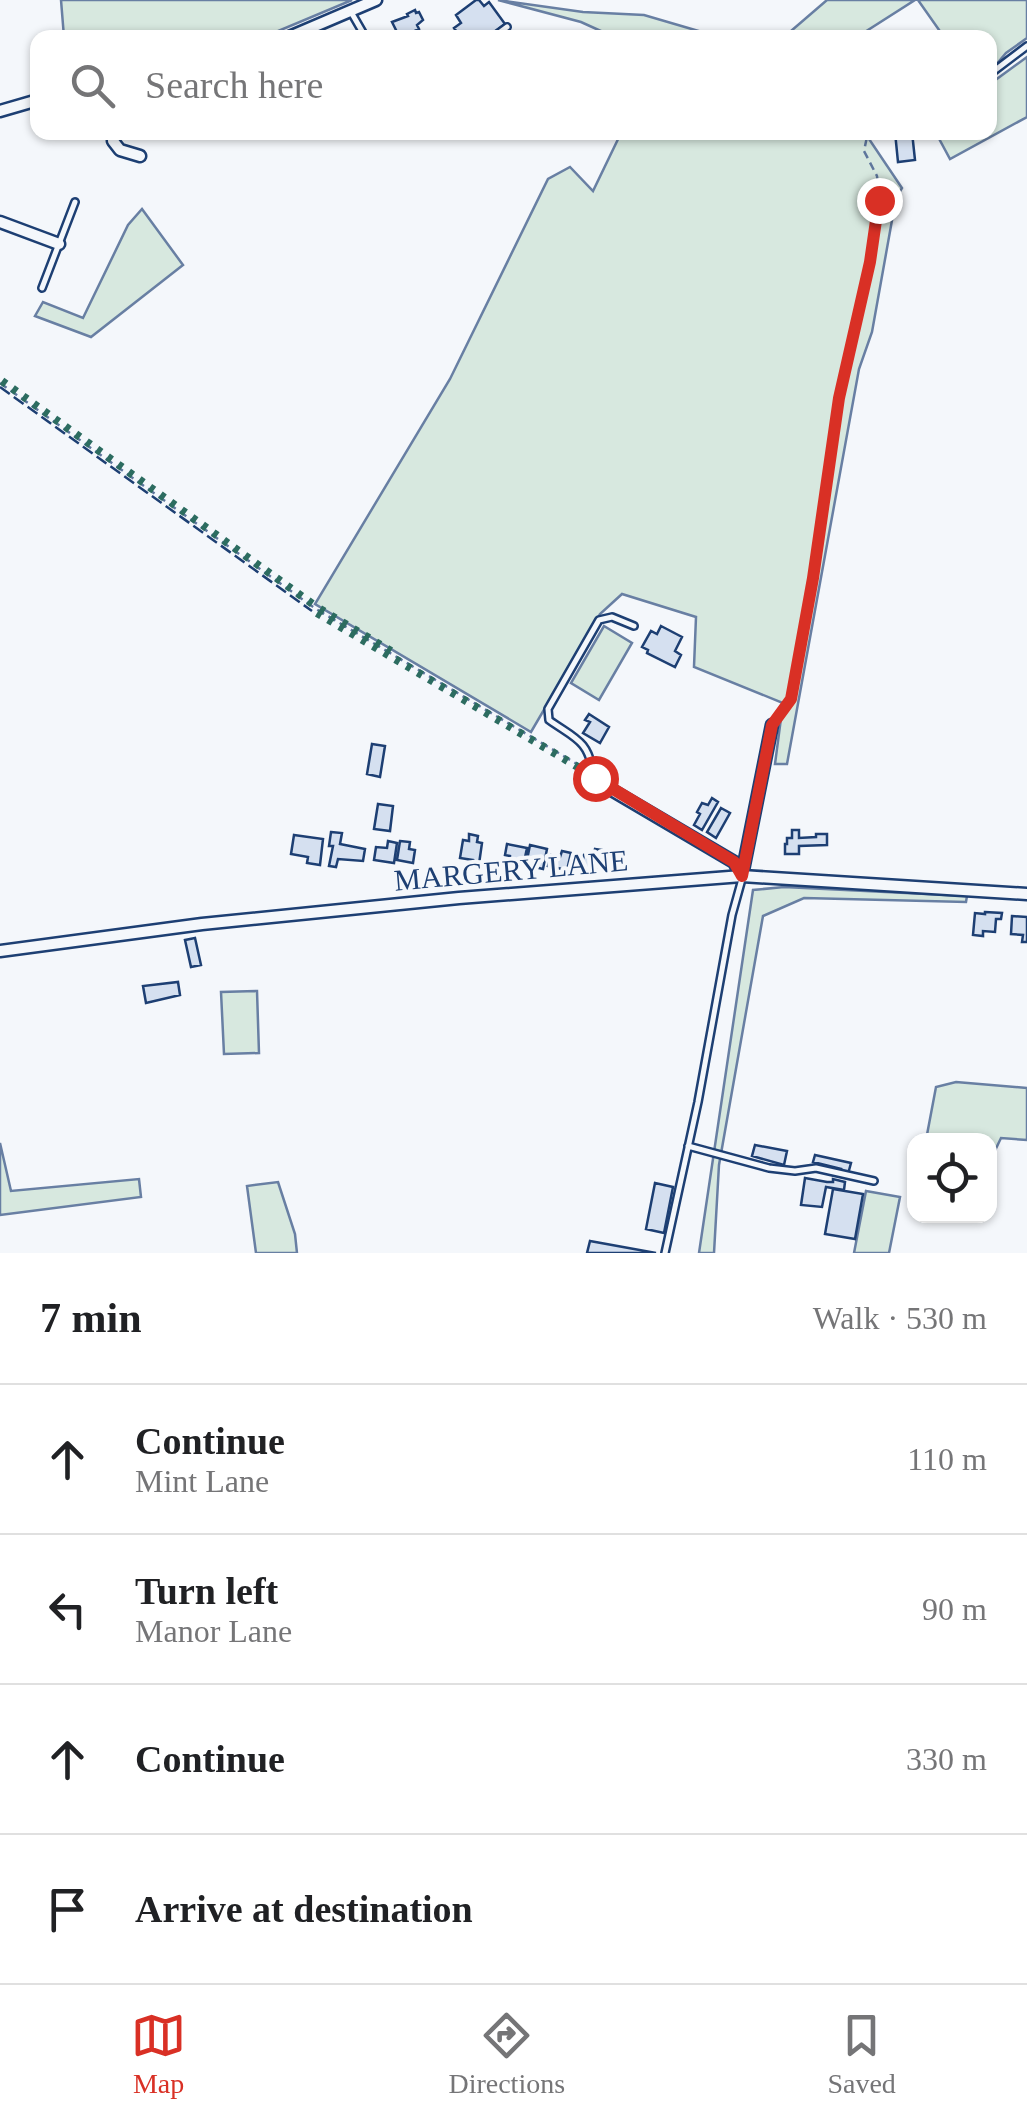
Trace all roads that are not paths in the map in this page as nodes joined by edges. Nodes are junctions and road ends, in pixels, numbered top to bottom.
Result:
1 (376, 0) edge
2 (350, 10) junction
3 (507, 27) dead end
4 (305, 30) edge
5 (361, 30) edge
6 (503, 30) edge
7 (1027, 46) edge
8 (997, 69) edge
9 (30, 102) edge
10 (0, 110) edge
11 (113, 140) edge
12 (140, 156) dead end
13 (76, 202) dead end
14 (0, 222) edge
15 (59, 244) junction
16 (42, 288) dead end
17 (634, 626) dead end
18 (772, 725) road end
19 (593, 774) joint
20 (742, 876) junction
21 (1027, 894) edge
22 (0, 951) edge
23 (688, 1146) junction
24 (874, 1181) dead end
25 (665, 1253) edge

1 - 2 street
2 - 4 street
2 - 5 lane
3 - 6 lane
7 - 8 lane
9 - 10 street
11 - 12 street
13 - 15 lane
14 - 15 street
15 - 16 lane
17 - 19 lane
18 - 20 street
19 - 20 street
20 - 21 street, MARGERY LANE
20 - 22 street, MARGERY LANE
20 - 23 lane
23 - 24 lane
23 - 25 lane

